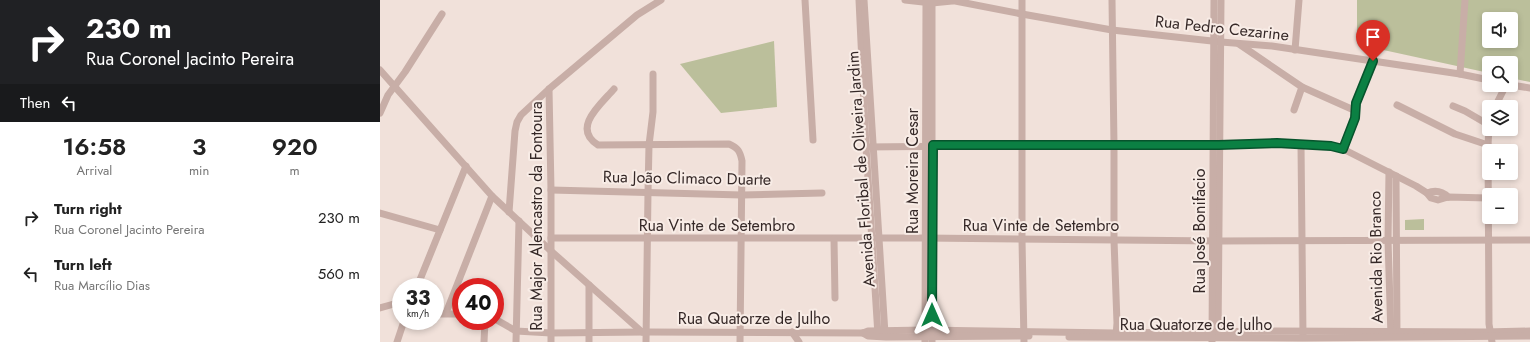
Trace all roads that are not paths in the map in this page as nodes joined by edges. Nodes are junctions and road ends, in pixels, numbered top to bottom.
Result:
1 (661, 0) edge
2 (805, 0) edge
3 (859, 0) edge
4 (864, 0) edge
5 (905, 0) edge
6 (951, 0) edge
7 (1022, 0) edge
8 (1112, 0) edge
9 (1214, 0) edge
10 (1221, 0) edge
11 (1299, 0) edge
12 (1465, 0) edge
13 (929, 1) edge
14 (442, 14) dead end
15 (1022, 14) junction
16 (1112, 30) junction
17 (1217, 42) junction
18 (1239, 44) junction
19 (1295, 50) junction
20 (1373, 61) junction
21 (380, 70) edge
22 (653, 74) dead end
23 (1460, 74) junction
24 (1482, 79) edge
25 (395, 86) junction
26 (1518, 86) edge
27 (1302, 87) junction
28 (1530, 88) edge
29 (549, 89) junction
30 (614, 89) dead end
31 (1397, 106) dead end
32 (1453, 106) dead end
33 (1294, 110) dead end
34 (1356, 111) junction
35 (380, 113) edge
36 (1482, 122) edge
37 (813, 140) dead end
38 (1022, 144) junction
39 (1485, 144) edge
40 (649, 145) junction
41 (930, 145) junction
42 (1114, 145) junction
43 (1216, 145) junction
44 (1301, 145) junction
45 (870, 146) junction
46 (1343, 149) junction
47 (466, 166) junction
48 (1392, 174) junction
49 (551, 190) junction
50 (648, 192) junction
51 (822, 193) dead end
52 (742, 195) junction
53 (492, 196) junction
54 (1482, 198) edge
55 (509, 212) junction
56 (380, 213) edge
57 (519, 221) junction
58 (1489, 224) edge
59 (440, 230) junction
60 (551, 238) junction
61 (647, 238) junction
62 (928, 238) junction
63 (740, 239) junction
64 (834, 239) junction
65 (876, 239) junction
66 (1022, 240) junction
67 (1114, 240) junction
68 (1392, 240) junction
69 (1490, 240) junction
70 (1530, 240) edge
71 (1216, 241) junction
72 (1302, 241) junction
73 (551, 252) junction
74 (421, 278) edge
75 (589, 285) junction
76 (835, 298) dead end
77 (392, 305) edge
78 (380, 308) edge
79 (446, 313) joint
80 (452, 313) edge
81 (504, 324) edge
82 (401, 330) edge
83 (484, 330) edge
84 (516, 331) junction
85 (1530, 331) edge
86 (644, 332) junction
87 (740, 332) junction
88 (792, 332) junction
89 (551, 333) junction
90 (589, 333) junction
91 (882, 334) junction
92 (929, 336) edge
93 (1024, 336) edge
94 (1530, 336) edge
95 (1118, 337) edge
96 (1215, 337) edge
97 (1303, 337) edge
98 (1394, 337) edge
99 (1488, 337) edge
100 (396, 342) edge
101 (484, 342) edge
102 (516, 342) edge
103 (551, 342) edge
104 (589, 342) edge
105 (646, 342) edge
106 (740, 342) edge
107 (799, 342) edge

1 - 29 street
2 - 37 street
3 - 45 street, Avenida Floribal de Oliveira Jardim
4 - 45 street, Avenida Floribal de Oliveira Jardim
5 - 13 street, Rua Pedro Cezarine
6 - 13 street, Rua Pedro Cezarine
6 - 15 street, Rua Pedro Cezarine
7 - 15 street
8 - 16 street
9 - 17 street, Rua José Bonifacio
10 - 17 street, Rua José Bonifacio
11 - 19 street
12 - 23 street
13 - 41 street, Rua Moreira Cesar
14 - 25 street
15 - 16 street, Rua Pedro Cezarine
15 - 38 street
16 - 17 street, Rua Pedro Cezarine
16 - 42 street
17 - 18 street, Rua Pedro Cezarine
17 - 43 street, Rua José Bonifacio
18 - 19 street, Rua Pedro Cezarine
18 - 27 street
19 - 20 street, Rua Pedro Cezarine
20 - 23 street, Rua Pedro Cezarine
20 - 34 street
21 - 25 street
22 - 40 street
23 - 24 street, Rua Pedro Cezarine
25 - 35 street
25 - 47 street
26 - 28 street
27 - 33 street
27 - 34 street
29 - 49 street, Rua Major Alencastro da Fontoura
29 - 55 street
30 - 40 street
31 - 39 street
32 - 36 street
34 - 46 street
38 - 41 street
38 - 42 street
38 - 66 street
40 - 50 street
40 - 52 street
41 - 45 street
41 - 62 street, Rua Moreira Cesar
42 - 43 street
42 - 67 street
43 - 44 street
43 - 71 street, Rua José Bonifacio
44 - 46 street
44 - 72 street
45 - 65 street, Avenida Floribal de Oliveira Jardim
46 - 48 street
47 - 53 street
47 - 59 street
48 - 54 street
48 - 68 street, Avenida Rio Branco
49 - 50 street, Rua João Climaco Duarte
49 - 60 street, Rua Major Alencastro da Fontoura
50 - 52 street, Rua João Climaco Duarte
50 - 61 street
51 - 52 street, Rua João Climaco Duarte
52 - 63 street
53 - 55 street
53 - 79 street
55 - 57 street
56 - 59 street
57 - 73 street
57 - 84 street
58 - 69 street
59 - 74 street
60 - 61 street, Rua Vinte de Setembro
60 - 73 street, Rua Major Alencastro da Fontoura
61 - 63 street, Rua Vinte de Setembro
61 - 86 street
62 - 65 street, Rua Vinte de Setembro
62 - 66 street, Rua Vinte de Setembro
62 - 92 street, Rua Moreira Cesar
63 - 64 street, Rua Vinte de Setembro
63 - 87 street
64 - 65 street, Rua Vinte de Setembro
64 - 76 street
65 - 91 street, Avenida Floribal de Oliveira Jardim
66 - 67 street, Rua Vinte de Setembro
66 - 93 street
67 - 71 street, Rua Vinte de Setembro
67 - 95 street
68 - 69 street, Rua Vinte de Setembro
68 - 72 street, Rua Vinte de Setembro
68 - 98 street, Avenida Rio Branco
69 - 70 street, Rua Vinte de Setembro
69 - 99 street
71 - 72 street, Rua Vinte de Setembro
71 - 96 street, Rua José Bonifacio
72 - 97 street
73 - 75 street
73 - 89 street, Rua Major Alencastro da Fontoura
75 - 86 street
75 - 90 street
77 - 78 street
79 - 80 street
81 - 84 street
82 - 100 street
83 - 101 street
84 - 89 street, Rua Quatorze de Julho
84 - 102 street
85 - 99 street, Rua Quatorze de Julho
86 - 87 street, Rua Quatorze de Julho
86 - 90 street, Rua Quatorze de Julho
86 - 105 street
87 - 88 street, Rua Quatorze de Julho
87 - 106 street
88 - 91 street, Rua Quatorze de Julho
88 - 107 street
89 - 90 street, Rua Quatorze de Julho
89 - 103 street, Rua Major Alencastro da Fontoura
90 - 104 street
91 - 92 street, Rua Quatorze de Julho
92 - 93 street, Rua Quatorze de Julho
93 - 95 street, Rua Quatorze de Julho
94 - 99 street, Rua Quatorze de Julho
95 - 96 street, Rua Quatorze de Julho
96 - 97 street, Rua Quatorze de Julho
97 - 98 street, Rua Quatorze de Julho
98 - 99 street, Rua Quatorze de Julho

